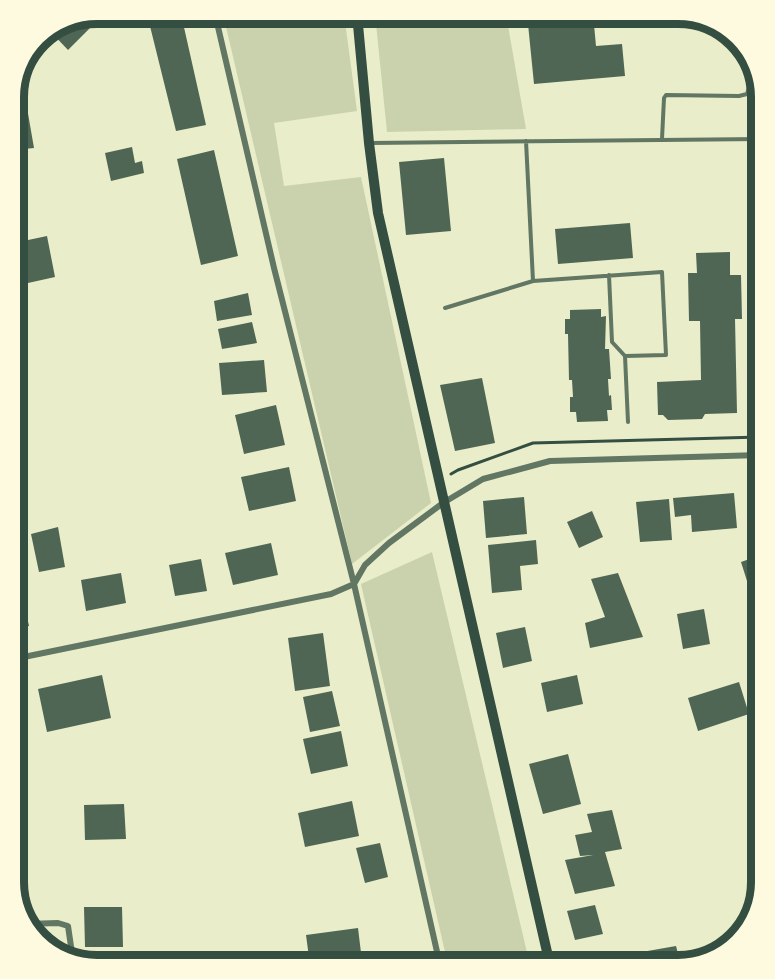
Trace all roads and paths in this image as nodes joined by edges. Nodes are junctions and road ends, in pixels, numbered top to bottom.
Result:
1 (216, 24) edge
2 (358, 24) edge
3 (749, 80) edge
4 (662, 139) junction
5 (751, 139) edge
6 (526, 141) junction
7 (369, 143) junction
8 (609, 275) junction
9 (533, 281) junction
10 (445, 308) dead end
11 (625, 356) junction
12 (628, 422) dead end
13 (751, 456) edge
14 (443, 503) junction
15 (354, 584) junction
16 (24, 657) edge
17 (37, 924) edge
18 (72, 951) edge
19 (438, 955) edge
20 (547, 955) edge

1 - 15 street
2 - 7 main road
3 - 4 lane
4 - 5 lane
4 - 6 lane
6 - 7 lane
6 - 9 lane
7 - 14 main road
8 - 9 lane
8 - 11 lane
8 - 11 lane
9 - 10 lane
11 - 12 lane
13 - 14 street
14 - 15 street
14 - 20 main road
15 - 16 street
15 - 19 street
17 - 18 street

